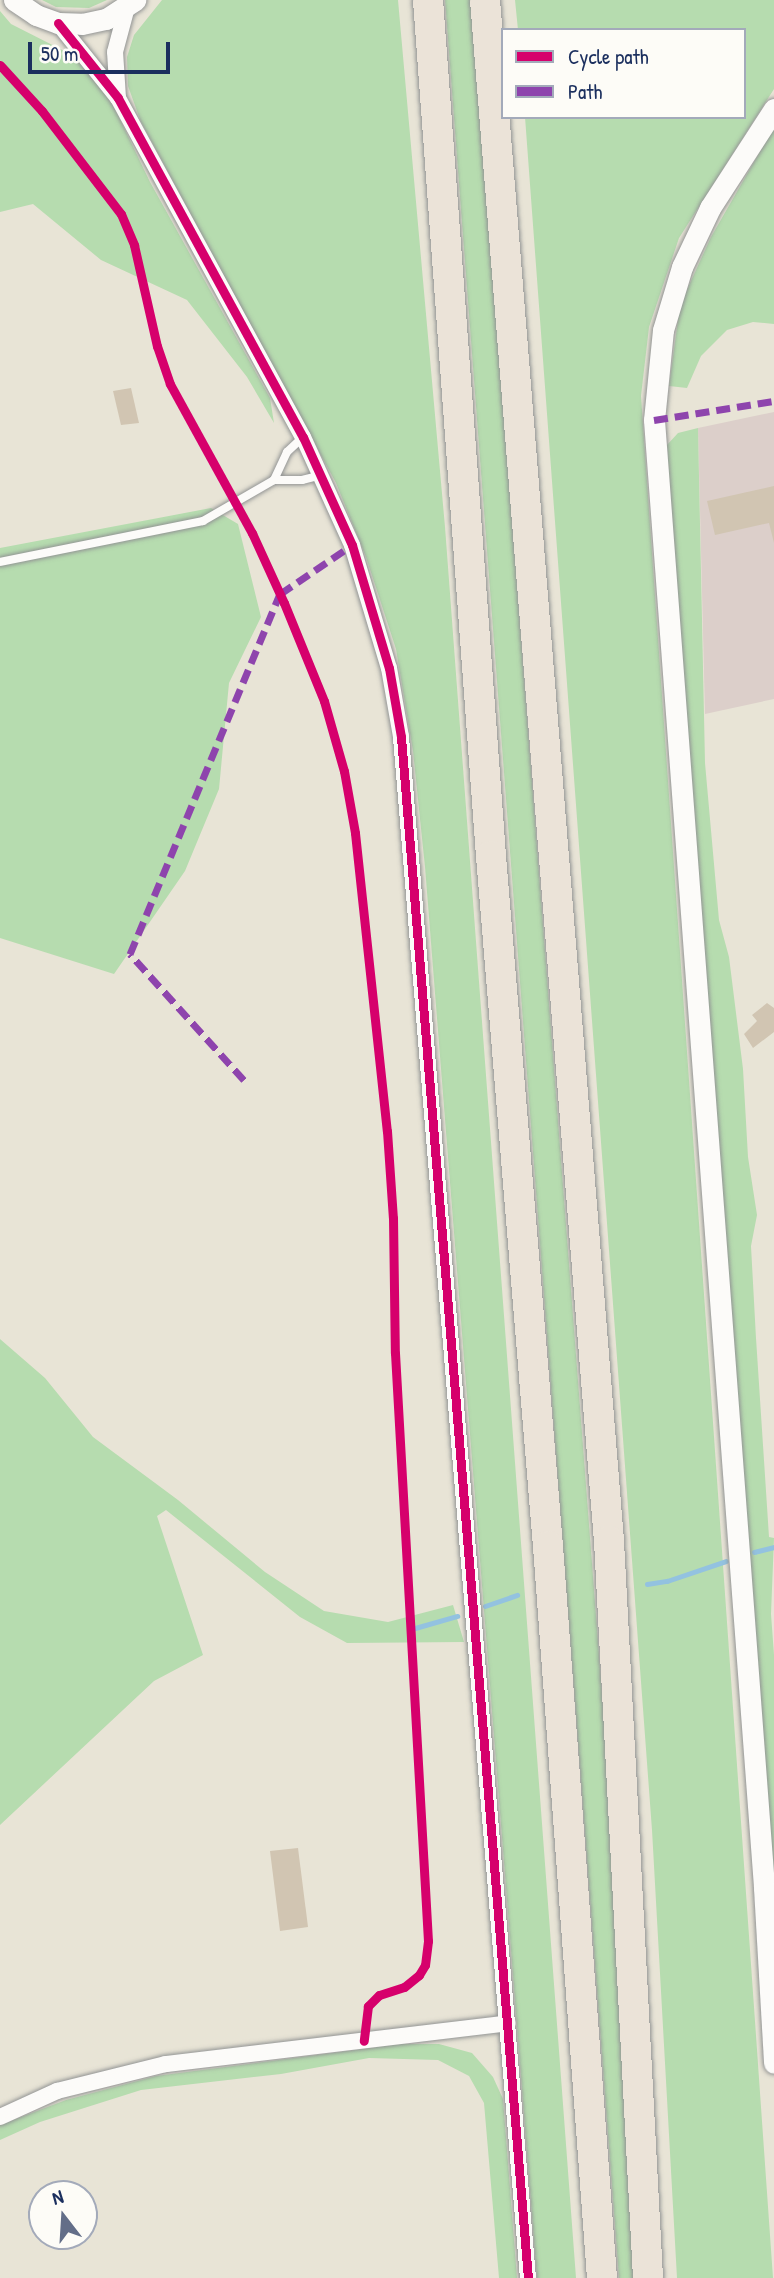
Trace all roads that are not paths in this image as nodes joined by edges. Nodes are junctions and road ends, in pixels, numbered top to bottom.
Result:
1 (14, 0) edge
2 (418, 0) edge
3 (428, 0) edge
4 (485, 0) edge
5 (131, 4) edge
6 (58, 23) junction
7 (118, 98) junction
8 (435, 102) junction
9 (774, 109) edge
10 (303, 437) junction
11 (322, 475) junction
12 (274, 480) junction
13 (0, 562) edge
14 (508, 2023) junction
15 (774, 2063) edge
16 (0, 2118) edge
17 (528, 2278) edge
18 (602, 2278) edge
19 (648, 2278) edge

1 - 6 street
2 - 8 highway
3 - 8 highway
4 - 19 highway
5 - 6 street
5 - 7 street
6 - 7 street
7 - 10 street
8 - 18 highway
9 - 15 street
10 - 11 street
10 - 12 lane
11 - 12 lane
11 - 14 street
12 - 13 lane
14 - 16 street
14 - 17 street

